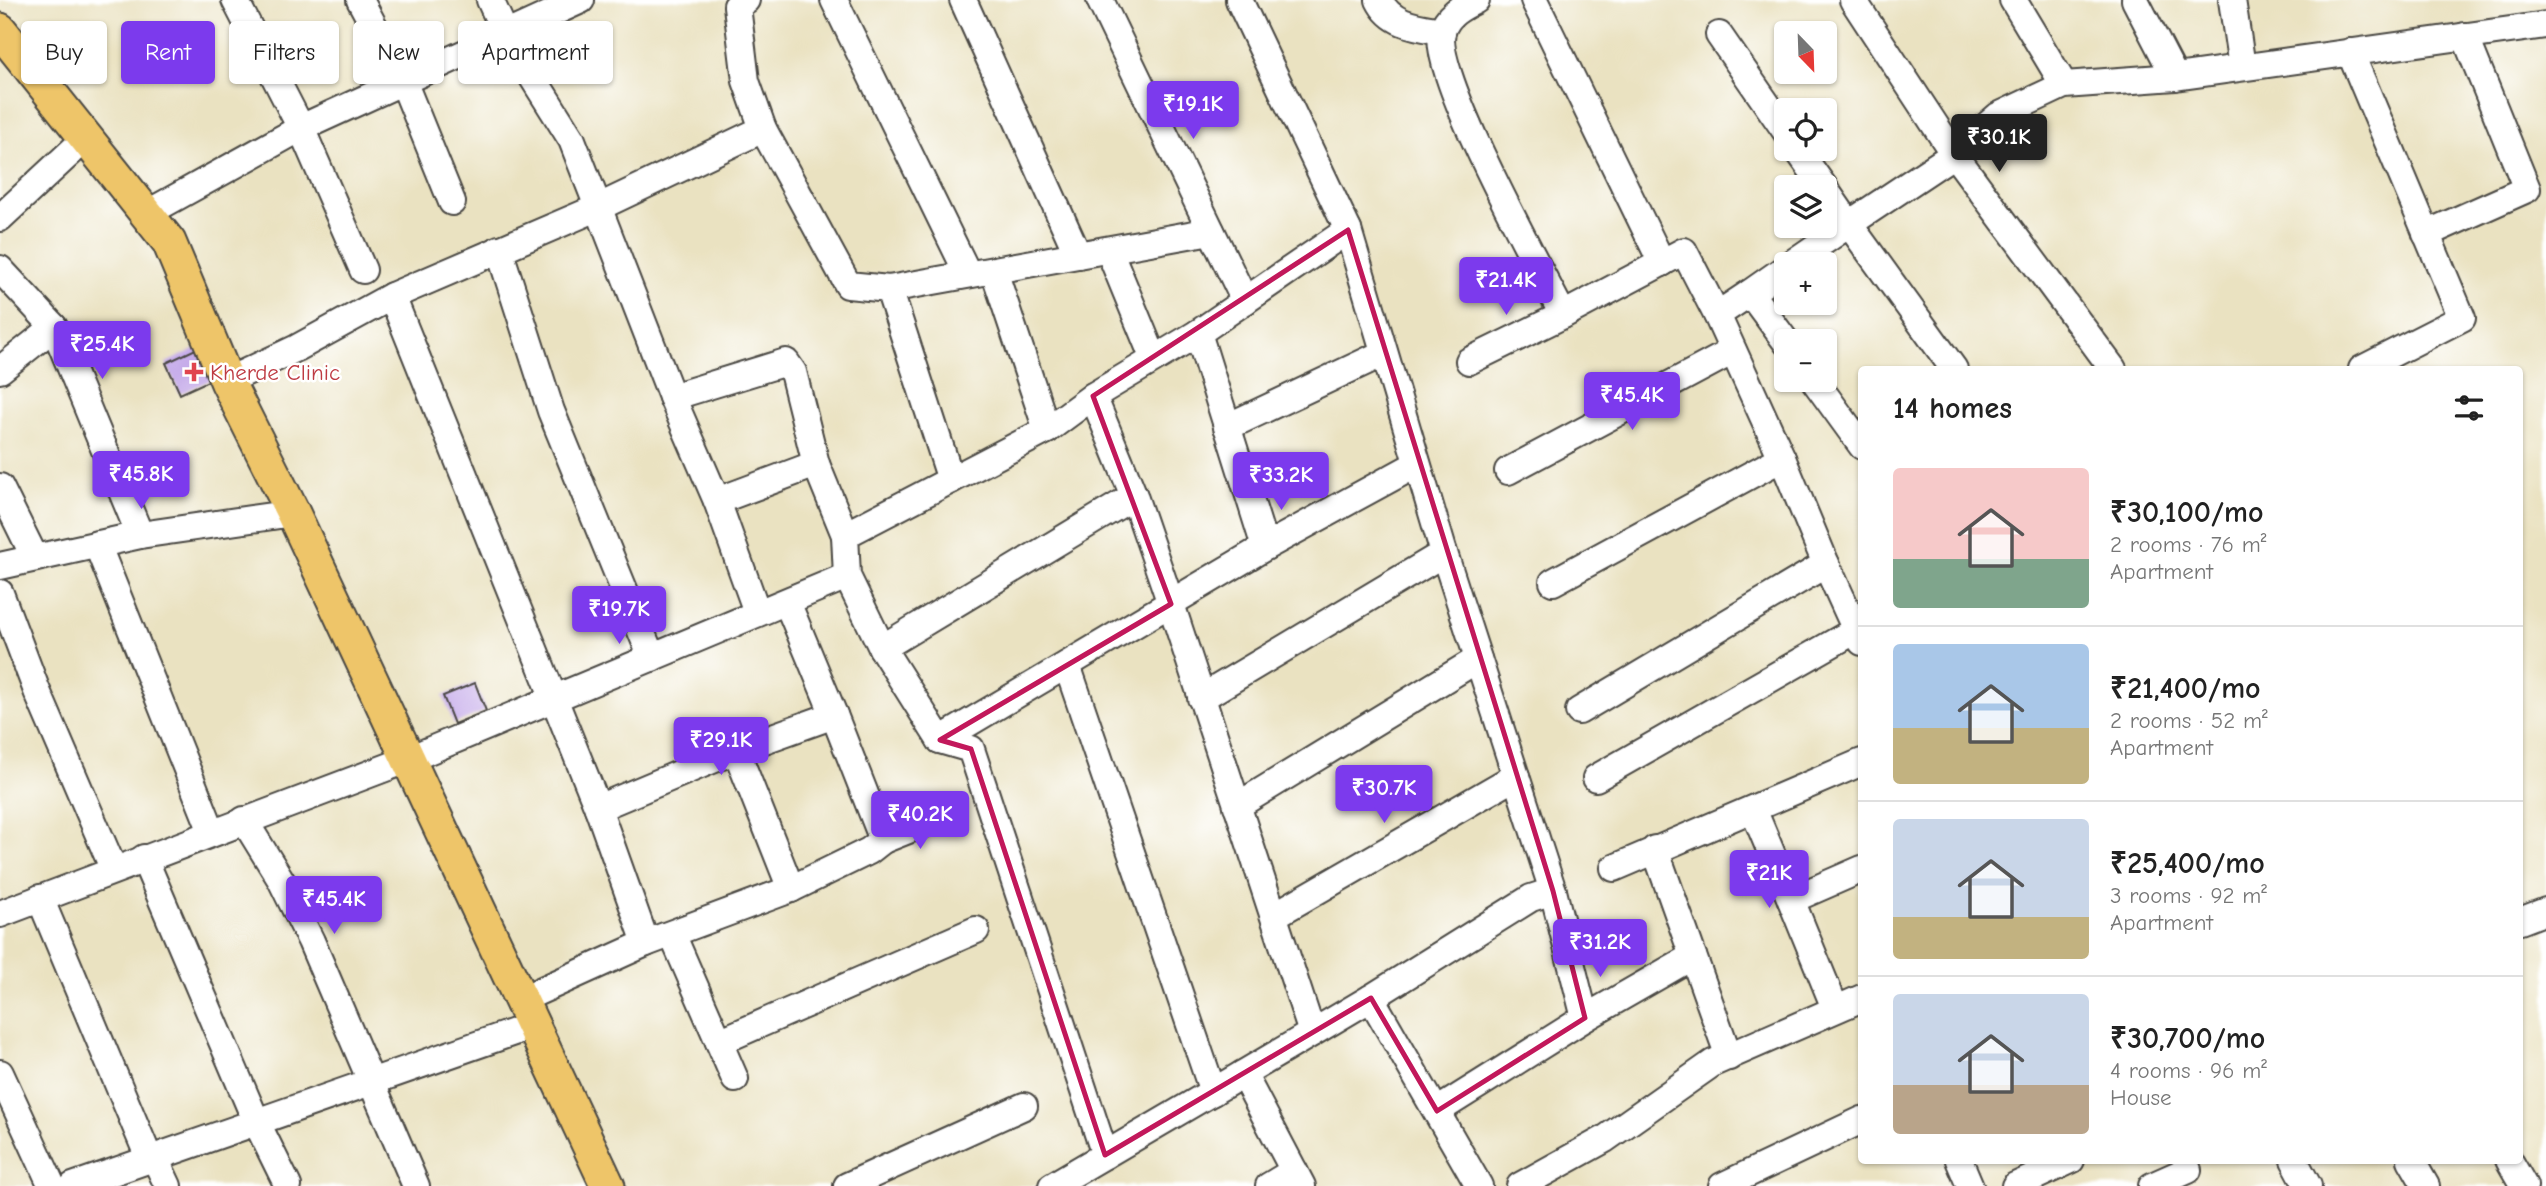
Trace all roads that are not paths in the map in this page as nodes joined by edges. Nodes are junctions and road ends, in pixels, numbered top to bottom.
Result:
1 (235, 0) edge
2 (360, 0) edge
3 (490, 0) edge
4 (581, 0) edge
5 (746, 0) edge
6 (834, 0) edge
7 (963, 0) edge
8 (1100, 0) edge
9 (1239, 0) edge
10 (1380, 0) edge
11 (1476, 0) edge
12 (1534, 0) edge
13 (1853, 0) edge
14 (2013, 0) edge
15 (2135, 0) edge
16 (2232, 0) edge
17 (371, 21) edge
18 (500, 21) edge
19 (536, 21) edge
20 (2546, 25) edge
21 (0, 30) edge
22 (1442, 31) junction
23 (1719, 35) dead end
24 (2465, 36) junction
25 (2350, 52) junction
26 (2242, 67) junction
27 (2175, 77) junction
28 (396, 84) edge
29 (404, 84) edge
30 (537, 84) edge
31 (2064, 85) junction
32 (1774, 114) edge
33 (300, 128) junction
34 (763, 129) junction
35 (85, 139) junction
36 (1954, 154) junction
37 (452, 202) dead end
38 (1837, 206) edge
39 (597, 208) junction
40 (146, 214) junction
41 (0, 218) edge
42 (1849, 224) junction
43 (1348, 230) junction
44 (1211, 231) junction
45 (2426, 234) junction
46 (499, 249) junction
47 (1109, 250) junction
48 (1809, 252) edge
49 (1078, 255) junction
50 (1662, 262) junction
51 (0, 269) edge
52 (363, 270) dead end
53 (994, 271) junction
54 (968, 274) junction
55 (1774, 276) edge
56 (889, 289) junction
57 (1750, 293) junction
58 (392, 296) junction
59 (1245, 301) junction
60 (1563, 315) junction
61 (1717, 315) junction
62 (54, 327) junction
63 (1777, 329) edge
64 (1198, 333) junction
65 (1733, 351) junction
66 (1384, 353) junction
67 (1153, 358) junction
68 (1469, 361) dead end
69 (1952, 366) edge
70 (2111, 366) edge
71 (2368, 366) edge
72 (0, 370) edge
73 (227, 381) junction
74 (1823, 392) edge
75 (1093, 396) junction
76 (672, 397) junction
77 (1227, 427) junction
78 (1047, 430) junction
79 (1858, 440) edge
80 (1782, 458) junction
81 (816, 464) junction
82 (1417, 464) junction
83 (1508, 471) dead end
84 (951, 480) junction
85 (0, 487) edge
86 (1133, 496) junction
87 (717, 501) junction
88 (293, 513) junction
89 (140, 535) junction
90 (845, 535) junction
91 (97, 544) junction
92 (1265, 547) junction
93 (1444, 553) junction
94 (35, 558) junction
95 (1826, 564) junction
96 (0, 566) edge
97 (847, 576) junction
98 (1553, 582) dead end
99 (0, 593) edge
100 (788, 602) junction
101 (1171, 604) junction
102 (757, 612) junction
103 (1858, 629) edge
104 (1858, 634) edge
105 (882, 648) junction
106 (652, 658) junction
107 (1478, 659) junction
108 (1066, 665) junction
109 (1201, 698) junction
110 (555, 700) junction
111 (1579, 711) dead end
112 (834, 715) junction
113 (940, 740) junction
114 (736, 750) junction
115 (409, 759) junction
116 (1858, 764) edge
117 (1516, 776) junction
118 (1596, 778) dead end
119 (1237, 806) junction
120 (598, 808) junction
121 (1753, 809) junction
122 (941, 817) dead end
123 (244, 820) junction
124 (212, 832) junction
125 (883, 840) junction
126 (1655, 849) junction
127 (144, 858) junction
128 (1614, 868) dead end
129 (114, 870) junction
130 (1858, 871) edge
131 (791, 889) junction
132 (1553, 891) junction
133 (40, 898) junction
134 (1791, 900) junction
135 (2, 909) edge
136 (2546, 911) edge
137 (1275, 915) junction
138 (2523, 920) edge
139 (976, 930) dead end
140 (672, 934) junction
141 (646, 943) junction
142 (1693, 956) junction
143 (1371, 998) junction
144 (1858, 999) edge
145 (1835, 1007) junction
146 (525, 1013) junction
147 (1586, 1018) junction
148 (1312, 1033) junction
149 (719, 1042) junction
150 (1729, 1057) junction
151 (0, 1073) edge
152 (1243, 1074) junction
153 (735, 1079) dead end
154 (369, 1081) junction
155 (1213, 1092) junction
156 (1024, 1107) dead end
157 (1437, 1111) junction
158 (256, 1121) junction
159 (1858, 1122) edge
160 (1105, 1155) junction
161 (151, 1157) junction
162 (1961, 1164) edge
163 (2296, 1164) edge
164 (2414, 1164) edge
165 (2511, 1164) edge
166 (2066, 1171) edge
167 (2189, 1172) edge
168 (1298, 1179) edge
169 (52, 1186) edge
170 (73, 1186) edge
171 (168, 1186) edge
172 (288, 1186) edge
173 (416, 1186) edge
174 (608, 1186) edge
175 (848, 1186) edge
176 (1052, 1186) edge
177 (1269, 1186) edge
178 (1479, 1186) edge
179 (1520, 1186) edge
180 (1722, 1186) edge
181 (1970, 1186) edge
182 (2015, 1186) edge
183 (2152, 1186) edge
184 (2308, 1186) edge
185 (2426, 1186) edge
186 (2524, 1186) edge

1 - 33 street
2 - 17 street
3 - 18 street
4 - 19 street
5 - 34 street
6 - 54 street
7 - 49 street
8 - 44 street
9 - 43 street
10 - 22 street
11 - 22 street
12 - 50 street
13 - 36 street
14 - 31 street
15 - 27 street
16 - 26 street
20 - 24 street
21 - 35 main road
22 - 60 street
23 - 32 street
24 - 25 street
24 - 45 street
25 - 26 street
25 - 45 street
26 - 27 street
27 - 31 street
28 - 33 street
29 - 37 street
30 - 39 street
31 - 36 street
33 - 40 street
33 - 52 street
34 - 39 street
34 - 56 street
35 - 40 main road
35 - 41 street
36 - 42 street
36 - 70 street
38 - 42 street
39 - 46 street
39 - 76 street
40 - 73 main road
42 - 48 street
42 - 69 street
43 - 59 street
43 - 66 street
44 - 47 street
44 - 59 street
45 - 71 street
46 - 58 street
46 - 106 street
47 - 49 street
47 - 67 street
49 - 53 street
50 - 60 street
50 - 61 street
51 - 62 street
53 - 54 street
53 - 78 street
54 - 56 street
55 - 57 street
56 - 84 street
57 - 61 street
57 - 63 street
58 - 73 street
58 - 110 street
59 - 64 street
60 - 68 street
61 - 65 street
62 - 72 street
62 - 89 street
64 - 67 street
64 - 77 street
65 - 80 street
65 - 83 street
66 - 77 street
66 - 82 street
67 - 75 street
73 - 88 main road
74 - 79 street
75 - 78 street
75 - 86 street
76 - 81 street
76 - 87 street
77 - 92 street
78 - 84 street
80 - 95 street
80 - 98 street
81 - 87 street
81 - 90 street
82 - 92 street
82 - 93 street
84 - 90 street
85 - 94 street
86 - 101 street
86 - 105 street
87 - 102 street
88 - 89 street
88 - 115 main road
89 - 91 street
90 - 97 street
91 - 94 street
91 - 124 street
92 - 101 street
93 - 107 street
93 - 109 street
94 - 96 street
95 - 103 street
95 - 111 street
97 - 100 street
97 - 105 street
99 - 129 street
100 - 102 street
100 - 112 street
101 - 108 street
101 - 109 street
102 - 106 street
104 - 118 street
105 - 113 street
106 - 110 street
107 - 117 street
107 - 119 street
108 - 113 street
108 - 155 street
109 - 119 street
110 - 115 street
110 - 120 street
112 - 114 street
112 - 125 street
113 - 160 street
114 - 120 street
114 - 131 street
115 - 123 street
115 - 146 main road
116 - 121 street
117 - 132 street
117 - 137 street
119 - 137 street
120 - 141 street
121 - 126 street
121 - 134 street
122 - 125 street
123 - 124 street
123 - 154 street
124 - 127 street
125 - 131 street
126 - 128 street
126 - 142 street
127 - 129 street
127 - 158 street
129 - 133 street
130 - 134 street
131 - 140 street
132 - 143 street
132 - 147 street
133 - 135 street
133 - 161 street
134 - 145 street
136 - 138 street
137 - 148 street
139 - 149 street
140 - 141 street
140 - 149 street
141 - 146 street
142 - 147 street
142 - 150 street
143 - 148 street
143 - 157 street
144 - 145 street
145 - 150 street
146 - 154 street
146 - 174 main road
147 - 157 street
148 - 152 street
149 - 153 street
150 - 179 street
151 - 169 street
152 - 155 street
152 - 168 street
154 - 158 street
154 - 173 street
155 - 160 street
156 - 175 street
157 - 178 street
158 - 161 street
158 - 172 street
159 - 180 street
160 - 176 street
161 - 170 street
161 - 171 street
162 - 181 street
163 - 184 street
164 - 185 street
165 - 186 street
166 - 182 street
167 - 183 street
168 - 177 street

